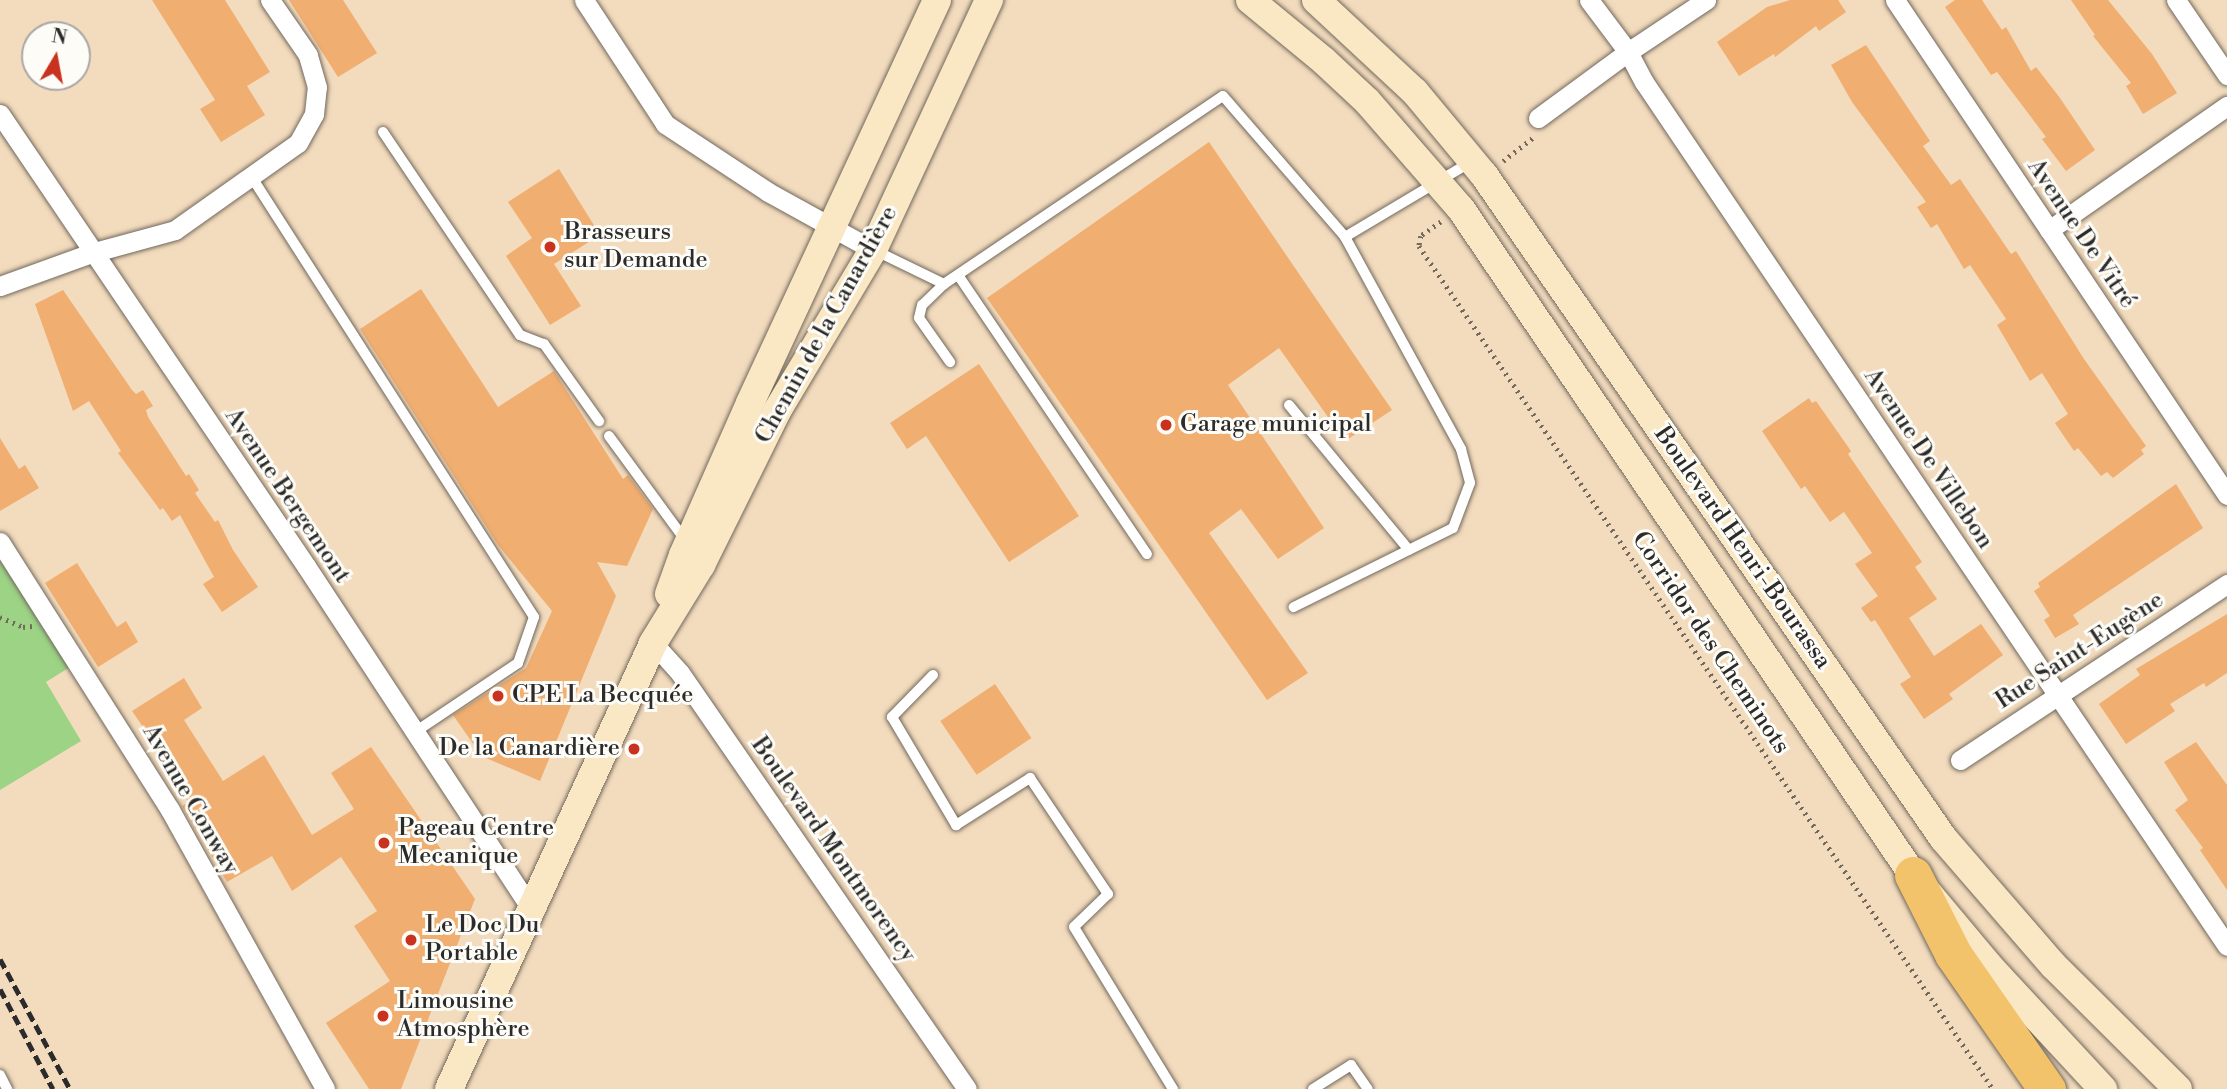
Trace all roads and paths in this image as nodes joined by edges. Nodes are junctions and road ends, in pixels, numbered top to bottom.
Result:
1 (270, 0) edge
2 (584, 0) edge
3 (937, 0) edge
4 (989, 0) edge
5 (1250, 0) edge
6 (1316, 0) edge
7 (1589, 0) edge
8 (1706, 0) edge
9 (1895, 0) edge
10 (2176, 0) edge
11 (1628, 52) junction
12 (2227, 75) edge
13 (2227, 106) edge
14 (0, 114) edge
15 (1538, 118) joint
16 (383, 132) dead end
17 (1473, 161) junction
18 (1502, 161) dead end
19 (251, 176) junction
20 (1437, 181) junction
21 (1443, 221) dead end
22 (831, 229) junction
23 (2049, 230) junction
24 (1345, 237) junction
25 (873, 250) junction
26 (92, 253) junction
27 (958, 275) junction
28 (944, 284) junction
29 (0, 286) edge
30 (950, 362) dead end
31 (1289, 405) dead end
32 (599, 421) dead end
33 (609, 436) dead end
34 (2227, 495) edge
35 (0, 542) edge
36 (687, 544) junction
37 (1409, 550) junction
38 (1147, 554) dead end
39 (2227, 584) edge
40 (1294, 607) dead end
41 (653, 643) junction
42 (933, 675) dead end
43 (2057, 694) junction
44 (415, 732) junction
45 (1960, 760) dead end
46 (1913, 875) junction
47 (530, 907) junction
48 (2227, 946) edge
49 (0, 1076) edge
50 (7, 1089) edge
51 (325, 1089) edge
52 (449, 1089) edge
53 (967, 1089) edge
54 (1173, 1089) edge
55 (1313, 1089) edge
56 (1368, 1089) edge
57 (1993, 1089) edge
58 (2047, 1089) edge
59 (2103, 1089) edge
60 (2178, 1089) edge

1 - 19 street
2 - 22 street
3 - 22 main road, Chemin de la Canardière
4 - 25 main road, Chemin de la Canardière
5 - 20 main road, Boulevard Henri-Bourassa
6 - 17 main road, Boulevard Henri-Bourassa
7 - 11 street, Avenue De Villebon
8 - 11 street
9 - 23 street, Avenue De Vitré
10 - 12 street
11 - 15 street
11 - 43 street, Avenue De Villebon
13 - 23 street
14 - 26 street, Avenue Bergemont
15 - 18 path
16 - 32 lane
17 - 20 lane
17 - 60 main road, Boulevard Henri-Bourassa
19 - 26 street
19 - 44 lane
20 - 24 lane
20 - 46 main road, Boulevard Henri-Bourassa
21 - 57 path, Corridor des Cheminots
22 - 25 street
22 - 36 main road, Chemin de la Canardière
23 - 34 street, Avenue De Vitré
24 - 27 lane
24 - 37 lane
25 - 28 lane
25 - 41 main road, Chemin de la Canardière
26 - 29 street
26 - 44 street, Avenue Bergemont
27 - 28 lane
27 - 38 lane
28 - 30 lane
31 - 37 lane
33 - 36 lane
35 - 51 street, Avenue Conway
36 - 41 main road, Chemin de la Canardière
37 - 40 lane
39 - 43 street, Rue Saint-Eugène
41 - 47 main road, Chemin de la Canardière
41 - 53 street, Boulevard Montmorency
42 - 54 lane
43 - 45 street, Rue Saint-Eugène
43 - 48 street, Avenue De Villebon
44 - 47 street, Avenue Bergemont
46 - 58 highway
46 - 59 main road, Boulevard Henri-Bourassa
47 - 52 main road, Chemin de la Canardière
49 - 50 lane
55 - 56 lane

